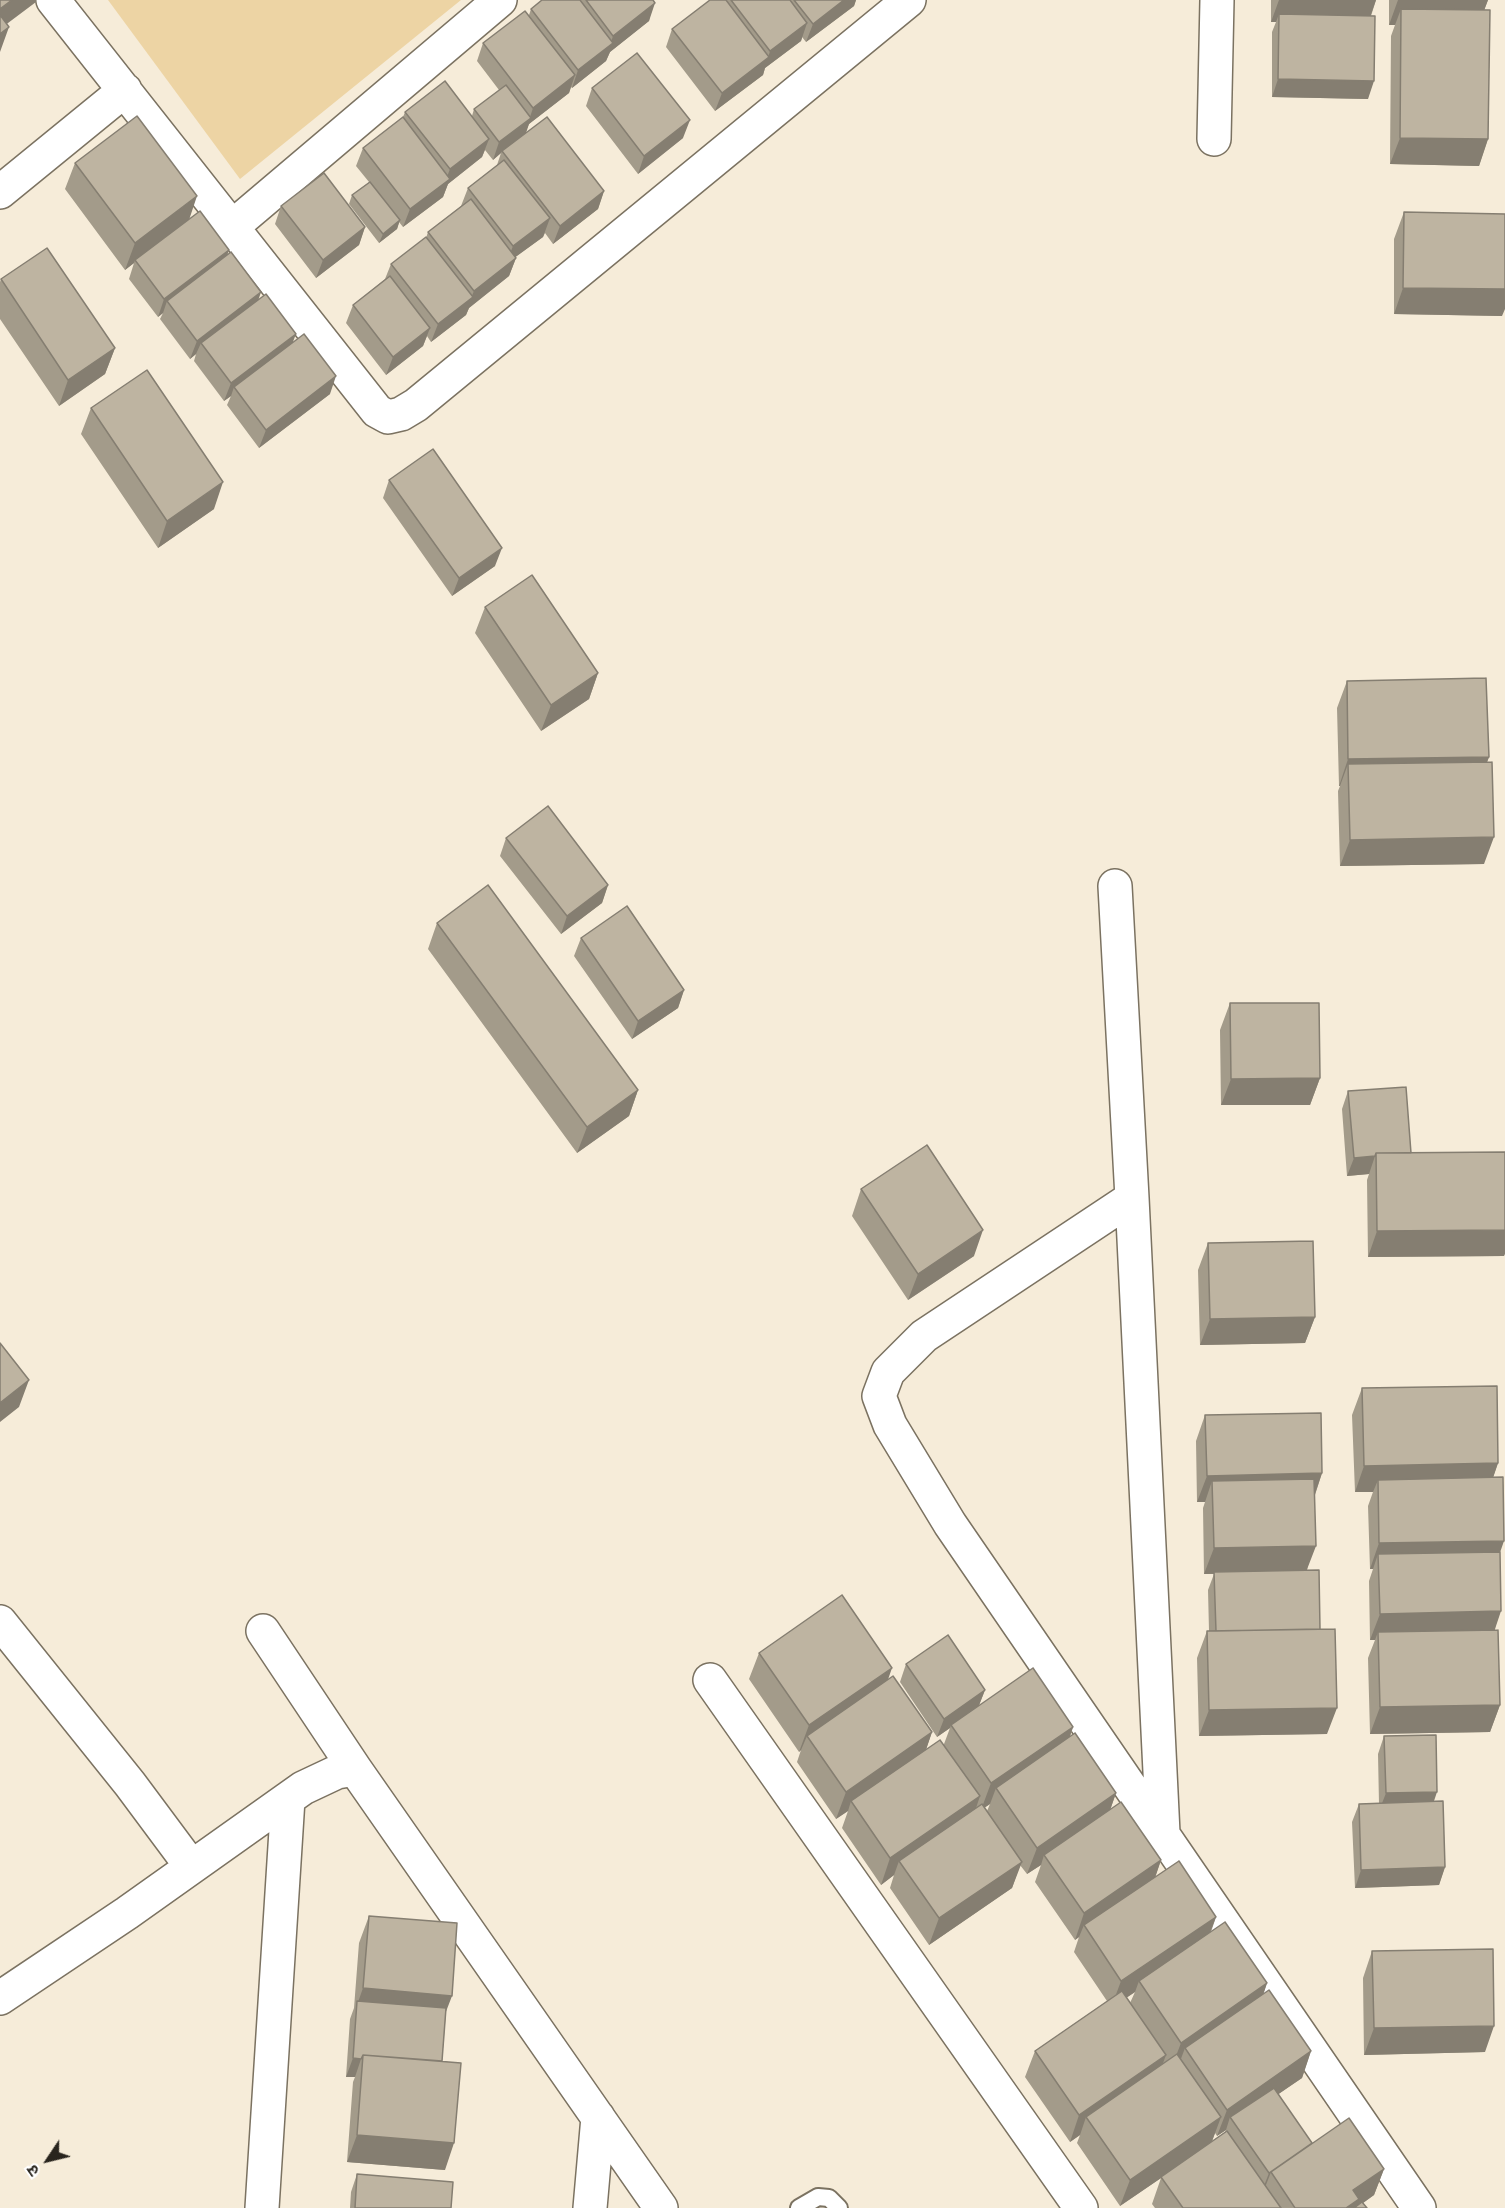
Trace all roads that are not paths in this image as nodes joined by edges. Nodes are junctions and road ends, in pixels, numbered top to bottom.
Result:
1 (53, 0) edge
2 (500, 0) edge
3 (909, 0) edge
4 (1217, 0) edge
5 (125, 90) junction
6 (1214, 139) dead end
7 (0, 192) edge
8 (232, 227) junction
9 (1115, 886) dead end
10 (1132, 1198) junction
11 (0, 1622) edge
12 (263, 1631) dead end
13 (710, 1680) dead end
14 (355, 1769) junction
15 (288, 1798) junction
16 (1163, 1833) junction
17 (190, 1866) junction
18 (0, 1998) edge
19 (598, 2117) junction
20 (262, 2208) edge
21 (590, 2208) edge
22 (661, 2208) edge
23 (800, 2208) edge
24 (839, 2208) edge
25 (1081, 2208) edge
26 (1419, 2208) edge

1 - 5 street
2 - 8 street
3 - 8 street
4 - 6 street
5 - 7 street
5 - 8 street
9 - 10 street
10 - 16 street
10 - 16 street
11 - 17 street
12 - 14 street
13 - 25 street
14 - 15 street
14 - 19 street
15 - 17 street
15 - 20 street
16 - 26 street
17 - 18 street
19 - 21 street
19 - 22 street
23 - 24 lane

